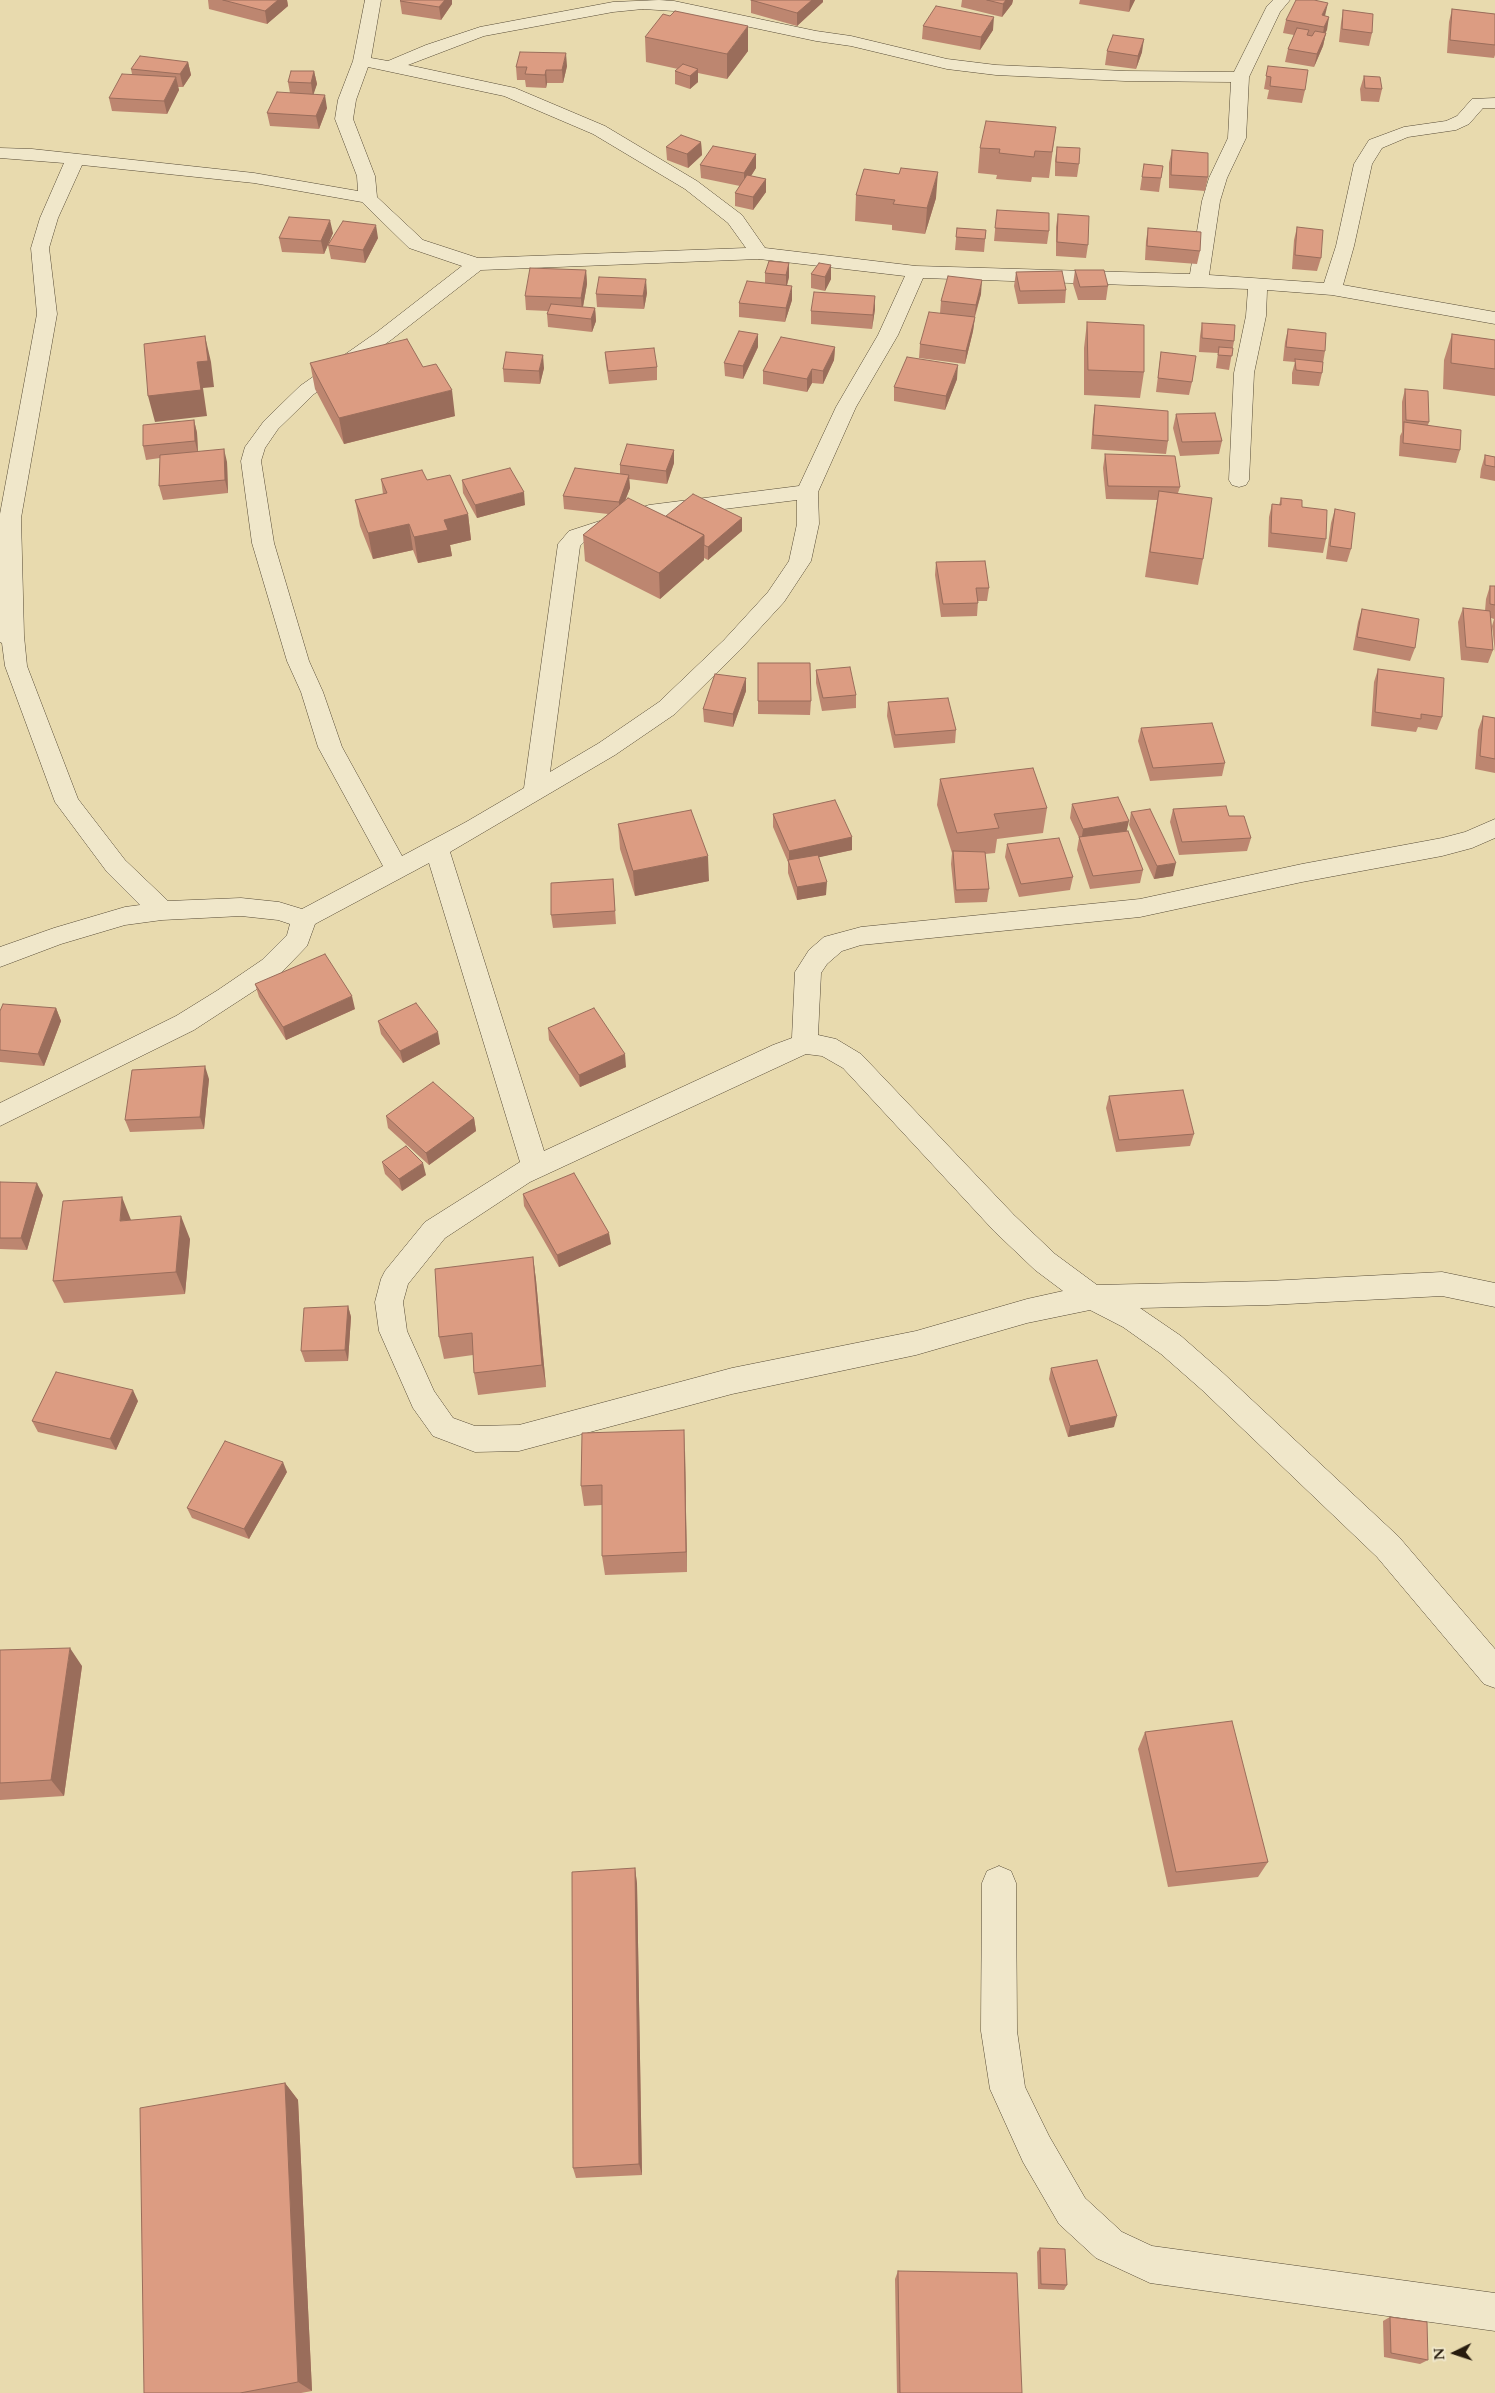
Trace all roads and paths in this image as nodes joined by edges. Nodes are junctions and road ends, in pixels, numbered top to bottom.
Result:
1 (373, 0) edge
2 (1282, 0) edge
3 (362, 61) junction
4 (392, 66) junction
5 (1240, 77) junction
6 (1495, 103) edge
7 (0, 153) edge
8 (75, 158) junction
9 (368, 198) junction
10 (759, 253) junction
11 (476, 264) junction
12 (916, 272) junction
13 (1200, 280) junction
14 (1258, 284) junction
15 (1332, 289) junction
16 (1495, 318) edge
17 (1239, 480) dead end
18 (807, 492) junction
19 (6, 635) edge
20 (535, 792) junction
21 (1495, 828) edge
22 (437, 849) junction
23 (397, 870) junction
24 (162, 911) junction
25 (304, 920) junction
26 (0, 957) edge
27 (805, 1044) junction
28 (0, 1115) edge
29 (535, 1167) junction
30 (1495, 1295) edge
31 (1092, 1297) junction
32 (1495, 1673) edge
33 (999, 1883) dead end
34 (1495, 2312) edge

1 - 3 street
2 - 5 street
3 - 4 street
3 - 9 street
4 - 5 street
4 - 10 street
5 - 13 street
6 - 15 street
7 - 8 street
8 - 9 street
8 - 19 street
9 - 11 street
10 - 11 street
10 - 12 street
11 - 23 street
12 - 13 street
12 - 18 street
13 - 14 street
14 - 15 street
14 - 17 street
15 - 16 street
18 - 20 street
18 - 20 street
19 - 24 street
20 - 22 street
21 - 27 street
22 - 23 street
22 - 29 street
23 - 25 street
24 - 25 street
24 - 26 street
25 - 28 street
27 - 29 street
27 - 31 street
29 - 31 street
30 - 31 street
31 - 32 street
33 - 34 street

